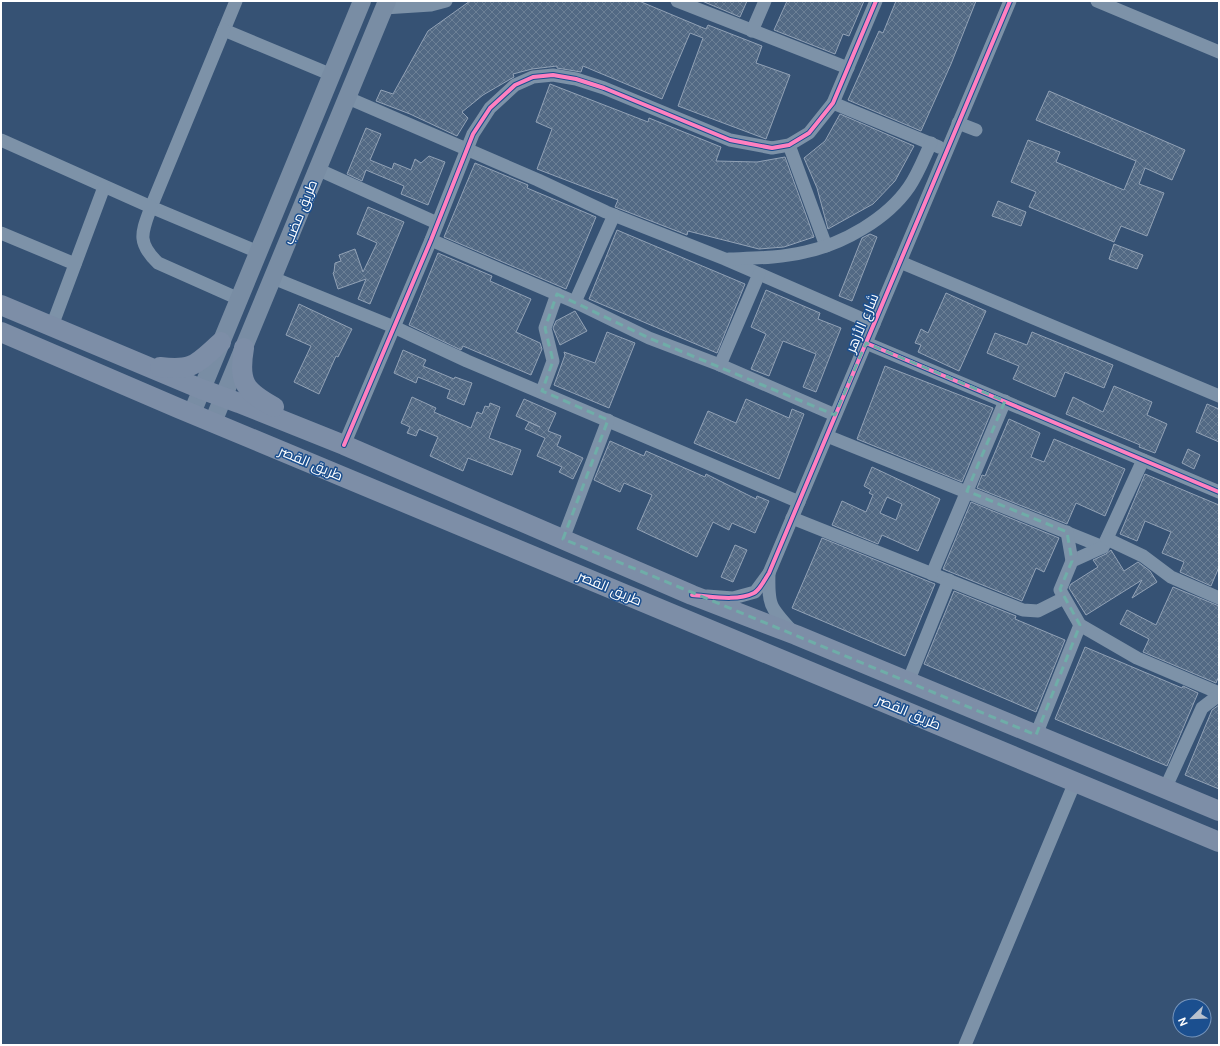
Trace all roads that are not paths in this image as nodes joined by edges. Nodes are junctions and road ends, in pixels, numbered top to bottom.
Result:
1 (236, 1) edge
2 (362, 1) edge
3 (446, 1) edge
4 (677, 1) edge
5 (765, 1) edge
6 (876, 1) edge
7 (1010, 1) edge
8 (1097, 1) edge
9 (385, 5) edge
10 (224, 30) junction
11 (752, 31) junction
12 (1219, 52) edge
13 (848, 68) junction
14 (332, 75) junction
15 (348, 98) junction
16 (833, 103) junction
17 (958, 123) junction
18 (976, 130) dead end
19 (1, 140) edge
20 (931, 143) junction
21 (789, 145) junction
22 (466, 150) junction
23 (946, 150) junction
24 (317, 169) junction
25 (104, 187) junction
26 (151, 207) junction
27 (614, 215) junction
28 (437, 223) junction
29 (1, 234) edge
30 (431, 240) junction
31 (826, 246) junction
32 (258, 252) junction
33 (725, 259) junction
34 (900, 262) junction
35 (75, 264) junction
36 (759, 274) junction
37 (273, 278) junction
38 (557, 294) junction
39 (239, 299) junction
40 (575, 302) junction
41 (1, 305) edge
42 (874, 324) junction
43 (52, 326) junction
44 (394, 327) junction
45 (1, 332) edge
46 (221, 342) junction
47 (866, 343) junction
48 (244, 348) junction
49 (143, 365) junction
50 (720, 365) junction
51 (201, 389) junction
52 (542, 391) junction
53 (1219, 396) edge
54 (224, 397) junction
55 (1005, 401) junction
56 (192, 413) junction
57 (835, 415) junction
58 (608, 420) junction
59 (213, 422) junction
60 (320, 436) junction
61 (827, 436) junction
62 (344, 445) junction
63 (1143, 460) junction
64 (967, 491) junction
65 (1219, 492) edge
66 (799, 502) junction
67 (792, 518) junction
68 (1067, 532) junction
69 (563, 539) junction
70 (1105, 543) junction
71 (1072, 561) junction
72 (769, 573) junction
73 (932, 574) junction
74 (949, 580) junction
75 (692, 595) junction
76 (1064, 598) junction
77 (1219, 598) edge
78 (1080, 625) junction
79 (796, 635) junction
80 (908, 682) junction
81 (1219, 694) edge
82 (1036, 735) junction
83 (1075, 782) junction
84 (1165, 789) junction
85 (1219, 811) edge
86 (1219, 842) edge
87 (965, 1045) edge

1 - 10 street
2 - 14 main road, طريق مضب
3 - 9 street
4 - 11 street
5 - 11 street
6 - 13 street
7 - 17 street, شارع الأزهر
8 - 12 street
9 - 15 main road, طريق مضب
10 - 14 street
10 - 26 street
11 - 13 street
13 - 16 street
14 - 32 main road, طريق مضب
15 - 22 street
15 - 24 main road, طريق مضب
16 - 20 street
16 - 21 street
17 - 18 street
17 - 23 street, شارع الأزهر
19 - 25 street
20 - 23 street
20 - 31 street
21 - 22 street
21 - 31 street
22 - 27 street
22 - 28 street
23 - 34 street, شارع الأزهر
24 - 28 street
24 - 37 main road, طريق مضب
25 - 26 street
25 - 35 street
26 - 32 street
26 - 39 street
27 - 33 street
27 - 40 street
28 - 30 street
29 - 35 street
30 - 38 street
30 - 44 street
31 - 33 street
32 - 39 main road, طريق مضب
33 - 36 street
34 - 42 street, شارع الأزهر
34 - 53 street
35 - 43 street
36 - 42 street
36 - 50 street
37 - 44 street
37 - 48 main road, طريق مضب
38 - 40 street
38 - 52 street
39 - 46 main road, طريق مضب
40 - 50 street
41 - 43 main road, طريق القصر
42 - 47 street, شارع الأزهر
43 - 49 main road, طريق القصر
44 - 52 street
44 - 62 street
45 - 56 main road, طريق القصر
46 - 49 main road
46 - 51 main road, طريق مضب
47 - 55 street
47 - 57 street, شارع الأزهر
48 - 54 main road, طريق مضب
48 - 60 main road
49 - 51 main road, طريق القصر
50 - 57 street
51 - 54 main road, طريق القصر
51 - 56 main road, طريق مضب
52 - 58 street
54 - 59 main road, طريق مضب
54 - 60 main road, طريق القصر
55 - 63 street
55 - 64 street
56 - 59 main road, طريق القصر
57 - 61 street, شارع الأزهر
58 - 66 street
58 - 69 street
59 - 83 main road, طريق القصر
60 - 62 main road, طريق القصر
61 - 64 street
61 - 66 street, شارع الأزهر
62 - 69 main road, طريق القصر
63 - 65 street
63 - 70 street
64 - 68 street
64 - 73 street
66 - 67 street, شارع الأزهر
67 - 72 street, شارع الأزهر
67 - 73 street
68 - 70 street
68 - 71 street
69 - 75 main road, طريق القصر
70 - 71 street
70 - 77 street
71 - 76 street
72 - 75 street, شارع الأزهر
72 - 79 street, شارع الأزهر
73 - 74 street
74 - 76 street
74 - 80 street
75 - 79 main road, طريق القصر
76 - 78 street
78 - 81 street
78 - 82 street
79 - 80 main road, طريق القصر
80 - 82 main road, طريق القصر
81 - 84 street
82 - 84 main road, طريق القصر
83 - 86 main road, طريق القصر
83 - 87 street
84 - 85 main road, طريق القصر

